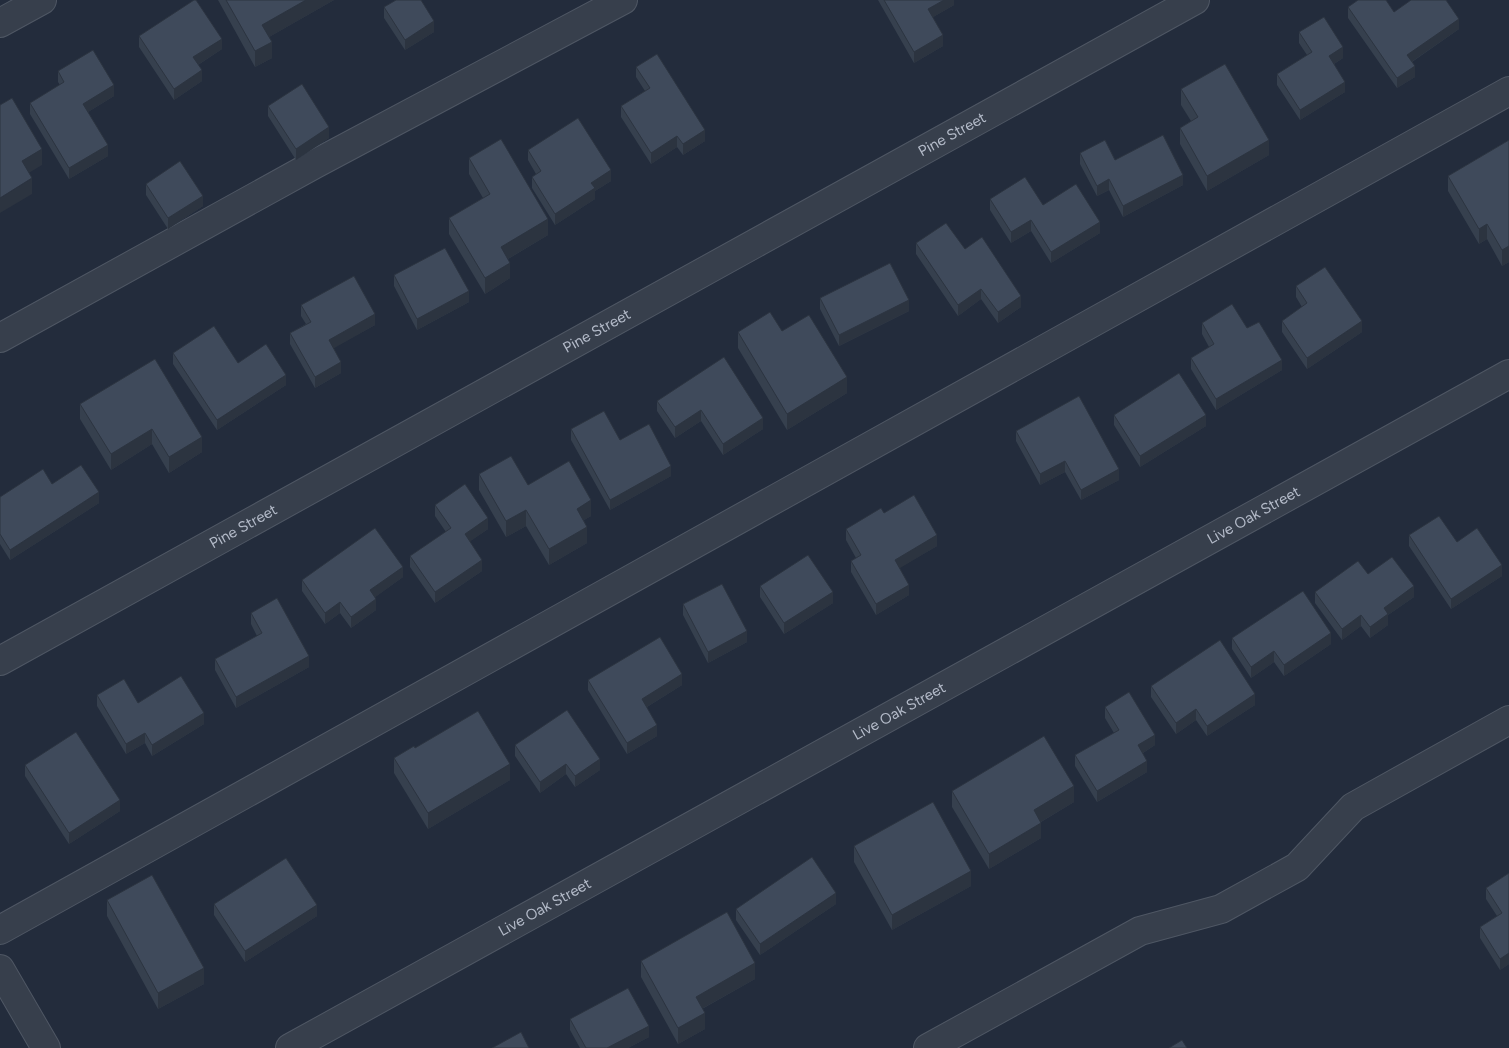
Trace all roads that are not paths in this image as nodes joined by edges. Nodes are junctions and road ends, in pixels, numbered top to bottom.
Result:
1 (42, 0) edge
2 (623, 0) edge
3 (1195, 0) edge
4 (0, 23) edge
5 (1509, 91) edge
6 (0, 338) edge
7 (1509, 374) edge
8 (0, 661) edge
9 (1509, 720) edge
10 (0, 930) edge
11 (0, 969) edge
12 (46, 1048) edge
13 (290, 1048) edge
14 (928, 1048) edge

1 - 4 street
2 - 6 street
3 - 8 street, Pine Street
5 - 10 street
7 - 13 street, Live Oak Street
9 - 14 street
11 - 12 street

